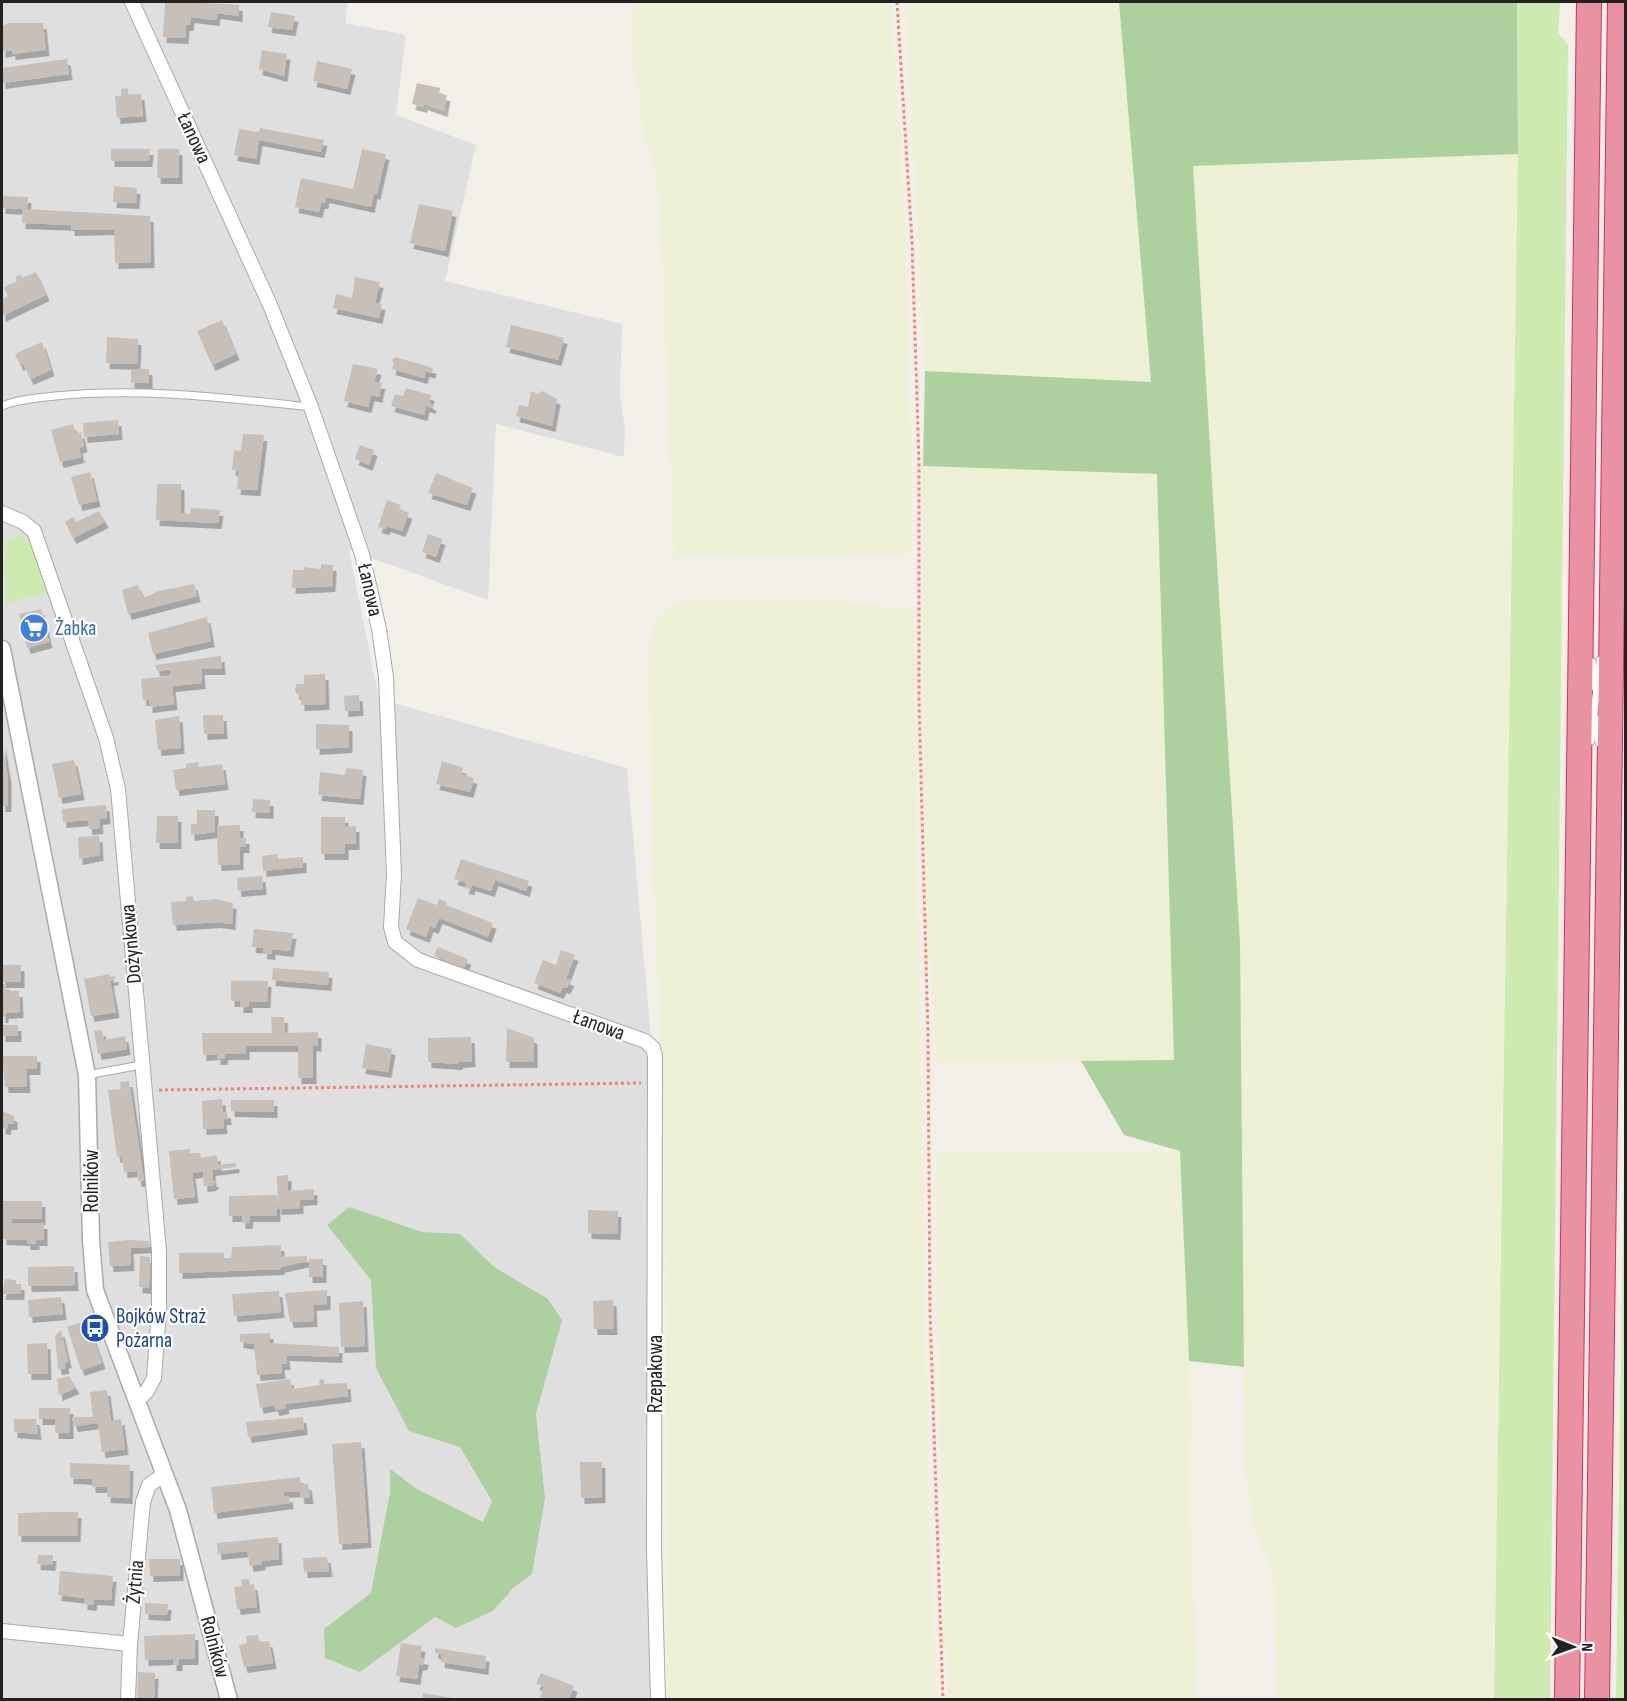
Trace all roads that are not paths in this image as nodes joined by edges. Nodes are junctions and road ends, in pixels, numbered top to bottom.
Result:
1 (132, 2) edge
2 (1589, 2) edge
3 (1620, 2) edge
4 (2, 406) edge
5 (311, 407) junction
6 (2, 513) edge
7 (1582, 555) junction
8 (1612, 556) junction
9 (1603, 635) dead end
10 (1590, 645) dead end
11 (1602, 646) dead end
12 (2, 649) edge
13 (1591, 657) dead end
14 (1595, 702) junction
15 (1599, 747) dead end
16 (1590, 748) dead end
17 (1589, 759) dead end
18 (1601, 770) dead end
19 (1608, 849) junction
20 (1578, 850) junction
21 (653, 1048) joint
22 (141, 1065) junction
23 (87, 1075) junction
24 (137, 1401) junction
25 (165, 1474) junction
26 (2, 1631) edge
27 (130, 1644) junction
28 (128, 1700) edge
29 (229, 1700) edge
30 (657, 1700) edge
31 (1567, 1700) edge
32 (1597, 1700) edge

1 - 5 street, Łanowa
2 - 7 highway
3 - 8 highway
4 - 5 lane
5 - 21 street, Łanowa
6 - 22 street, Dożynkowa
7 - 10 lane
7 - 20 highway
8 - 9 lane
8 - 19 highway
11 - 14 lane
12 - 23 street, Rolników
13 - 14 lane
14 - 15 lane
14 - 16 lane
17 - 20 lane
18 - 19 lane
19 - 32 highway
20 - 31 highway
21 - 30 street, Rzepakowa
22 - 23 lane
22 - 24 street, Dożynkowa
23 - 24 street, Rolników
24 - 25 street, Rolników
25 - 27 street, Żytnia
25 - 29 street, Rolników
26 - 27 street
27 - 28 street, Żytnia

